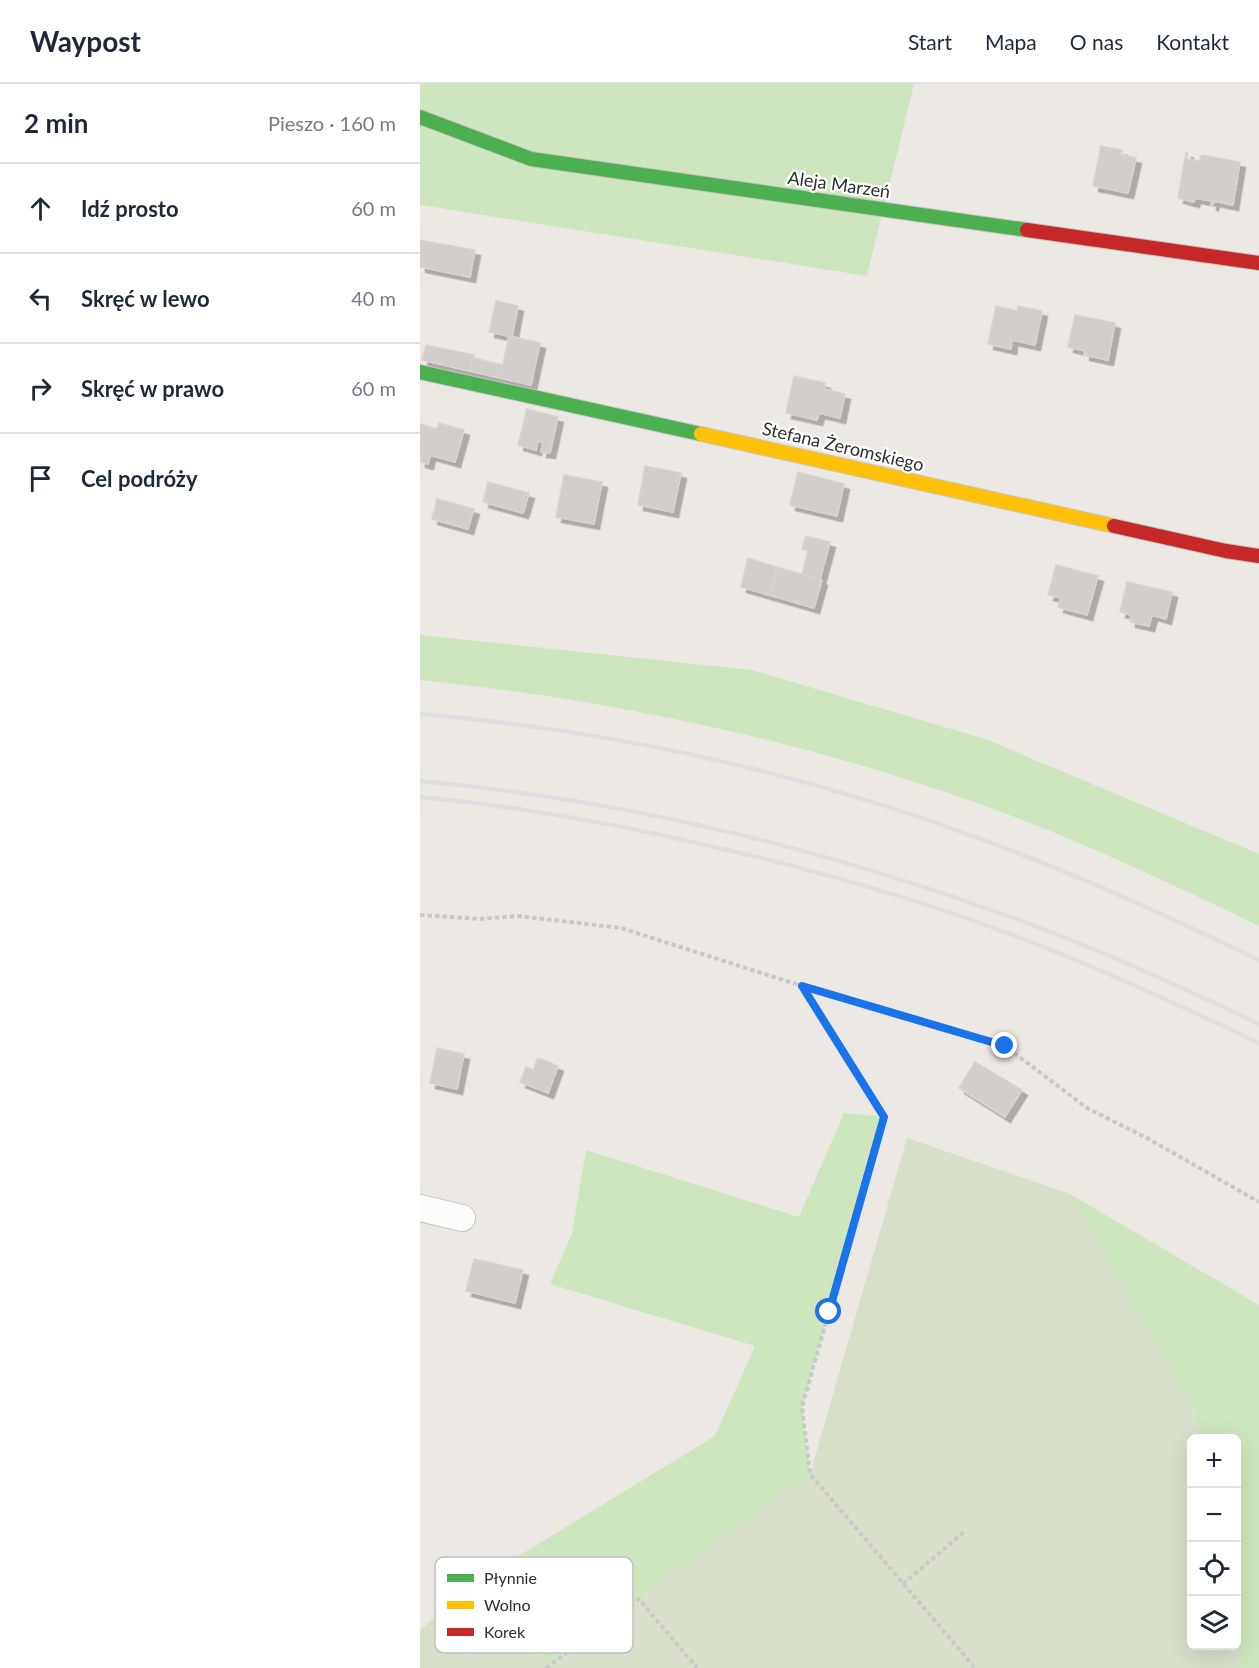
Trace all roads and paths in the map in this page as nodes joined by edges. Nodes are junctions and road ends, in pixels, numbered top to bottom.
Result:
1 (420, 117) edge
2 (1259, 263) edge
3 (420, 372) edge
4 (1259, 556) edge
5 (420, 915) edge
6 (802, 986) junction
7 (1259, 1202) edge
8 (420, 1208) edge
9 (462, 1218) dead end
10 (965, 1531) dead end
11 (903, 1584) junction
12 (633, 1603) edge
13 (566, 1653) edge
14 (546, 1668) edge
15 (697, 1668) edge
16 (975, 1668) edge

1 - 2 street, Aleja Marzeń
3 - 4 street, Stefana Żeromskiego
5 - 6 path
6 - 7 path
6 - 11 path
8 - 9 street
10 - 11 path
11 - 16 path
12 - 15 path
13 - 14 path

